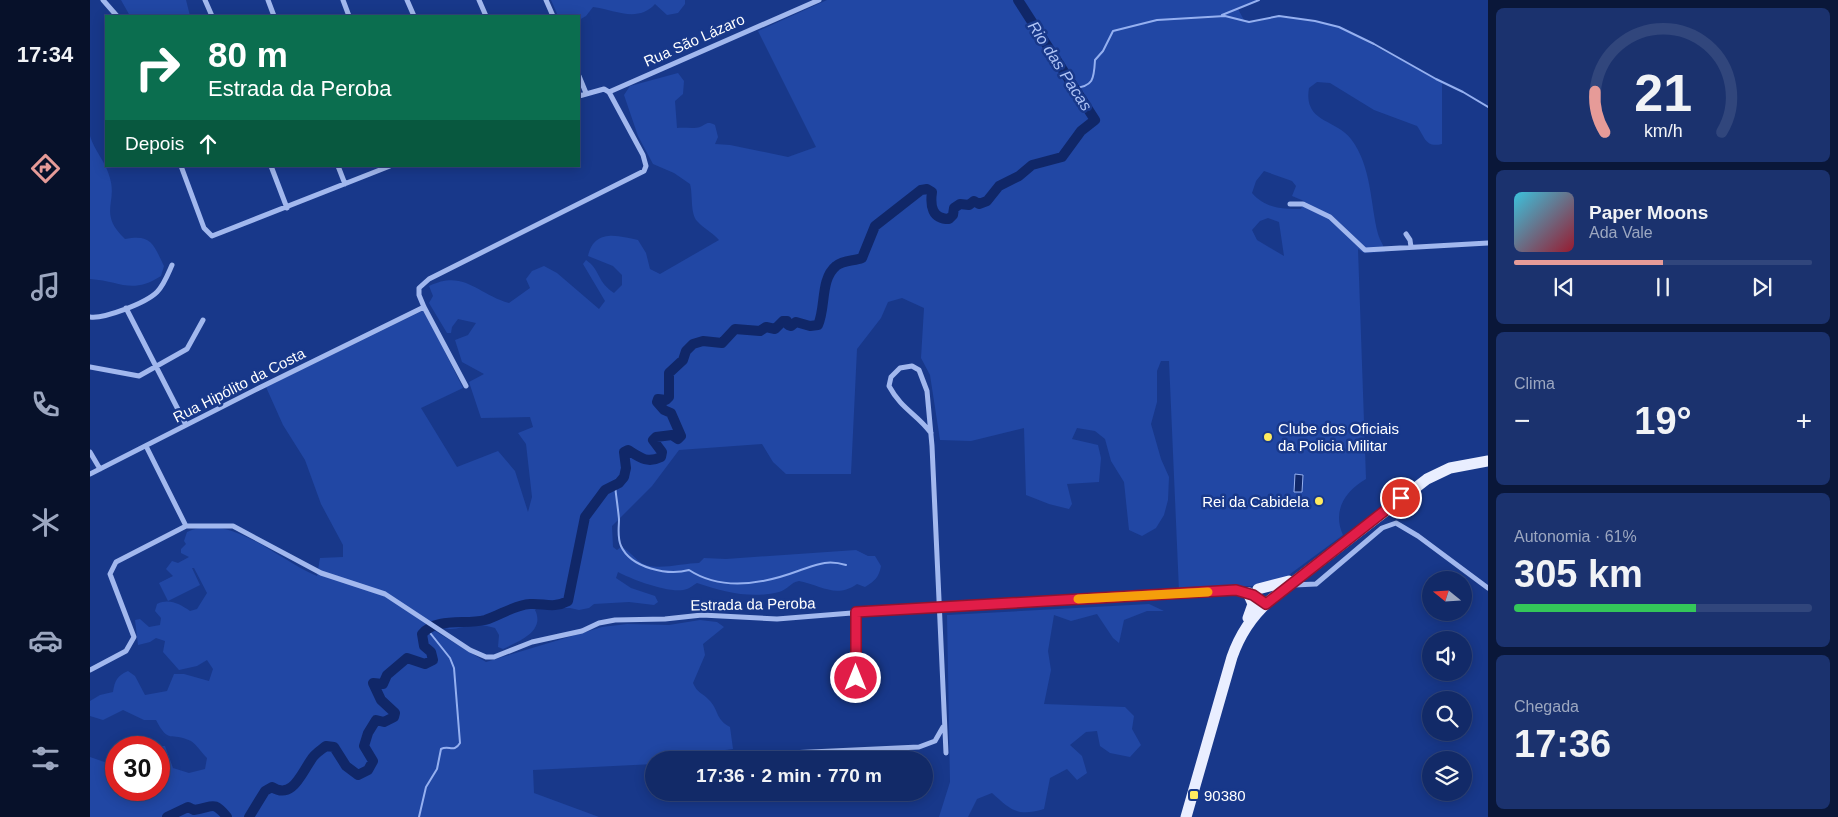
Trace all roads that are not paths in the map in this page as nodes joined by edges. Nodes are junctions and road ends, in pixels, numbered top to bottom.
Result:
1 (103, 0) edge
2 (205, 0) edge
3 (268, 0) edge
4 (343, 0) edge
5 (408, 0) edge
6 (479, 0) edge
7 (546, 0) edge
8 (818, 1) edge
9 (116, 15) edge
10 (212, 15) edge
11 (274, 15) edge
12 (350, 15) edge
13 (414, 15) edge
14 (486, 15) edge
15 (553, 15) edge
16 (580, 78) edge
17 (608, 92) junction
18 (586, 93) junction
19 (580, 96) edge
20 (181, 167) edge
21 (271, 167) edge
22 (338, 167) edge
23 (388, 167) edge
24 (345, 184) junction
25 (1290, 204) dead end
26 (287, 208) junction
27 (1406, 234) dead end
28 (1488, 243) edge
29 (1411, 247) junction
30 (172, 264) dead end
31 (424, 307) junction
32 (126, 308) junction
33 (90, 317) edge
34 (203, 320) dead end
35 (156, 366) junction
36 (90, 367) edge
37 (466, 386) dead end
38 (186, 425) junction
39 (931, 432) junction
40 (146, 446) junction
41 (90, 452) edge
42 (1488, 462) edge
43 (100, 469) junction
44 (90, 474) edge
45 (186, 526) junction
46 (1316, 564) junction
47 (1291, 585) junction
48 (1488, 588) edge
49 (1247, 591) junction
50 (1268, 602) junction
51 (939, 606) junction
52 (856, 612) junction
53 (1238, 640) junction
54 (90, 670) edge
55 (856, 678) dead end
56 (944, 726) junction
57 (834, 751) edge
58 (946, 753) dead end
59 (1186, 817) edge

1 - 9 street
2 - 10 street
3 - 11 street
4 - 12 street
5 - 13 street
6 - 14 street
7 - 15 street
8 - 17 street, Rua São Lázaro
16 - 18 street
17 - 18 street, Rua São Lázaro
17 - 31 street
18 - 19 street, Rua São Lázaro
20 - 26 street
21 - 26 street
22 - 24 street
23 - 24 street
24 - 26 street
25 - 29 street
27 - 29 street
28 - 29 street
30 - 32 street
31 - 37 street
31 - 38 street, Rua Hipólito da Costa
32 - 33 street
32 - 35 street
34 - 35 street
35 - 36 street
35 - 38 street
38 - 40 street, Rua Hipólito da Costa
39 - 39 street
39 - 51 street
40 - 43 street, Rua Hipólito da Costa
40 - 45 street
41 - 43 street
42 - 46 main road
43 - 44 street, Rua Hipólito da Costa
45 - 52 street, Estrada da Peroba
45 - 54 street
46 - 47 main road
46 - 49 main road
47 - 48 street
47 - 50 main road
49 - 50 street
49 - 50 street
49 - 51 street, Estrada da Peroba
49 - 53 main road
50 - 53 main road
51 - 52 street, Estrada da Peroba
51 - 56 street
52 - 55 street
53 - 59 main road
56 - 57 street
56 - 58 street

